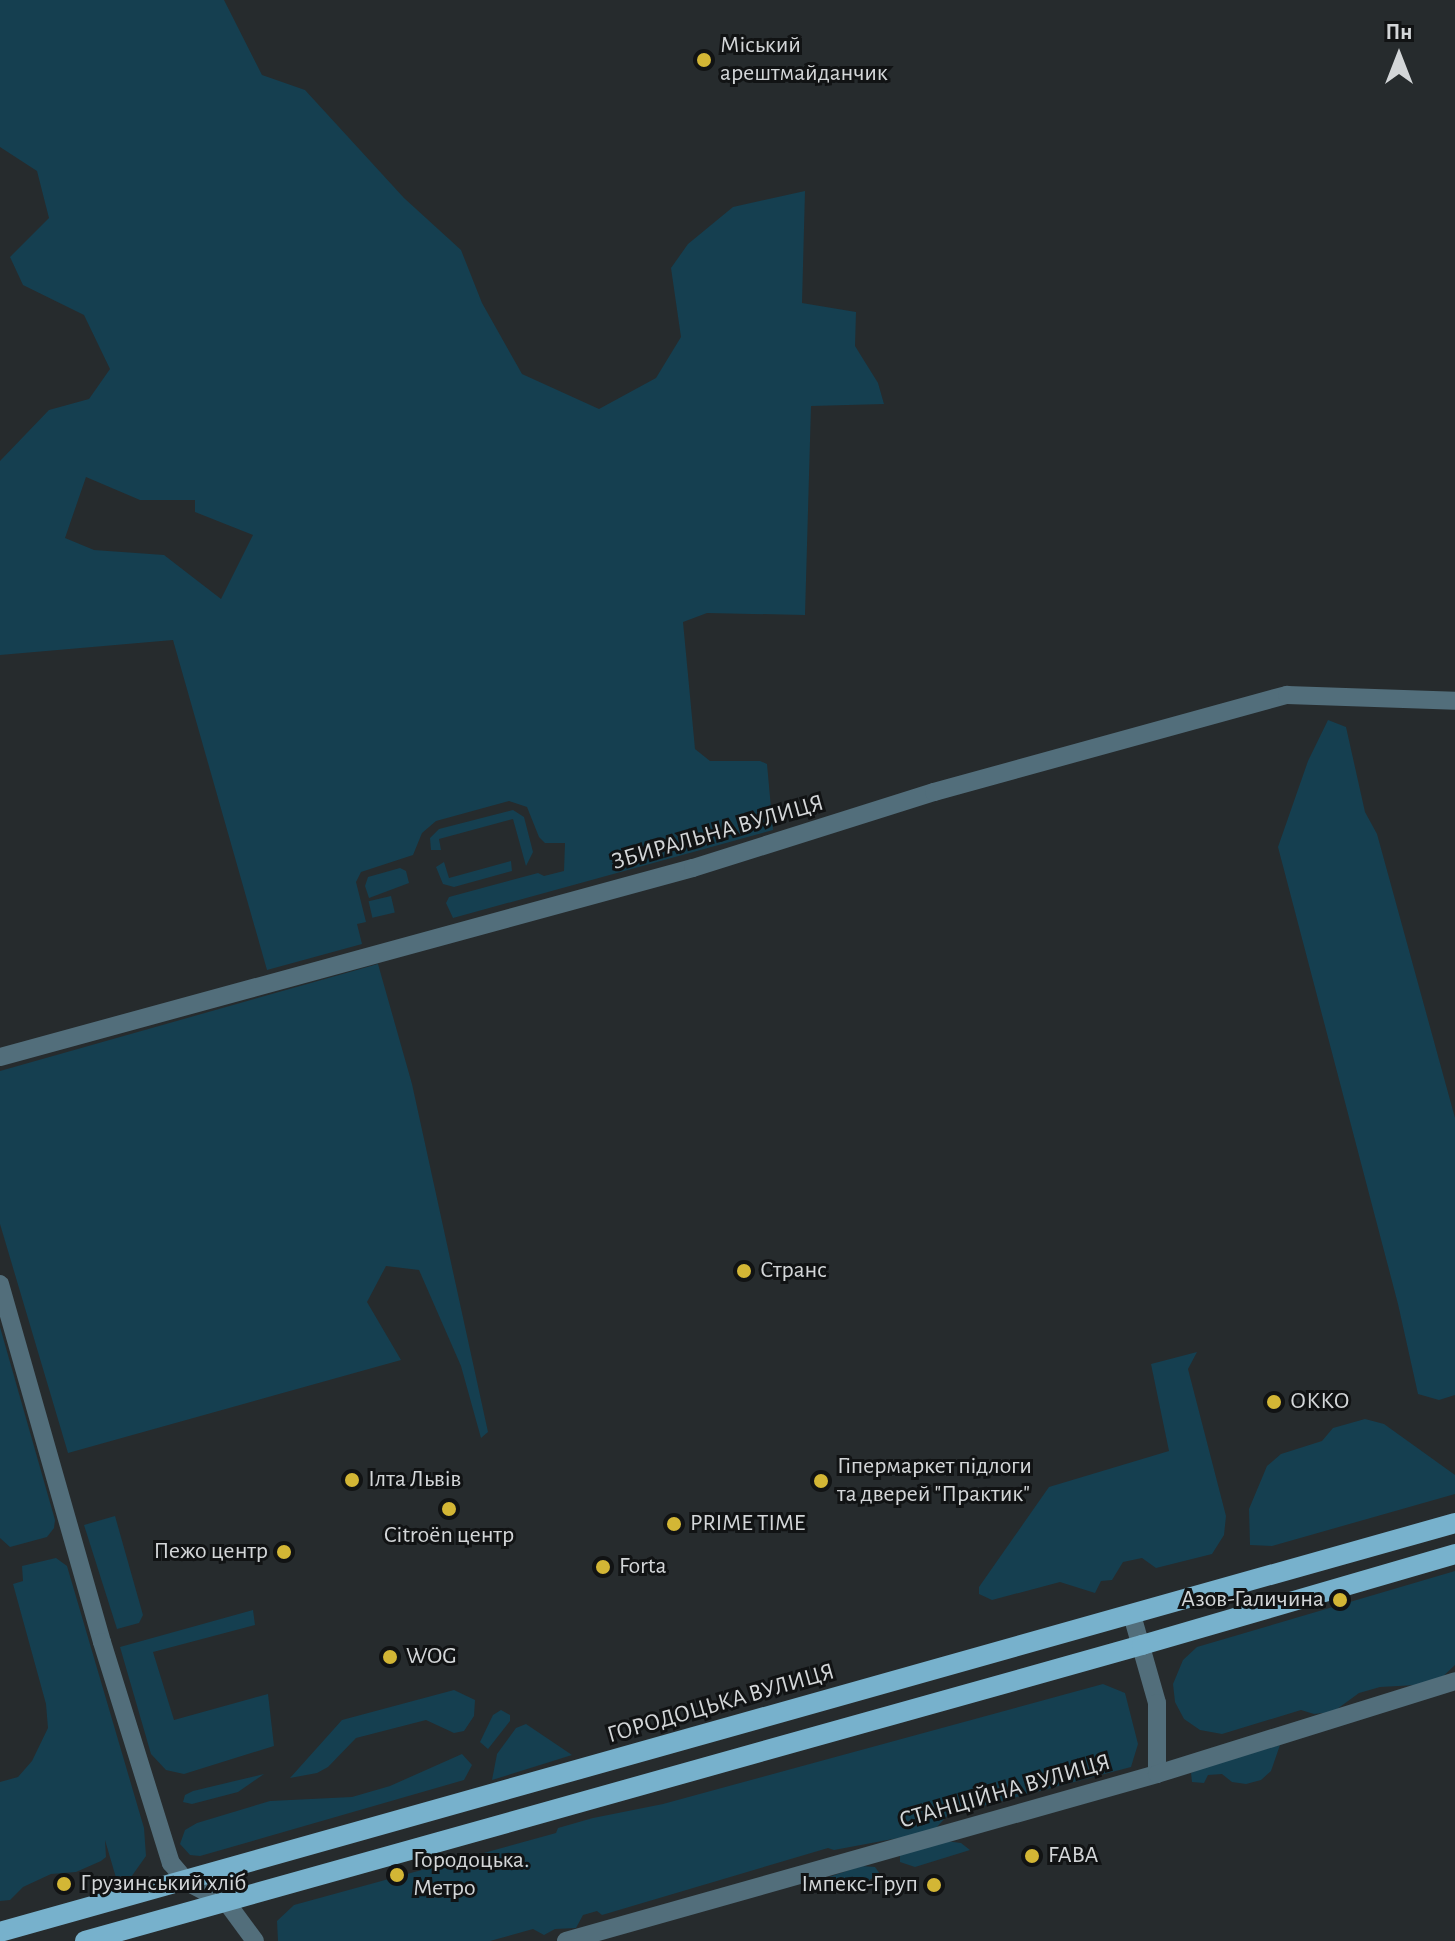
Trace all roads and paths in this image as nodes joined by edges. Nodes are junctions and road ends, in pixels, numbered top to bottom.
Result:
1 (1455, 701) edge
2 (0, 1057) edge
3 (0, 1284) edge
4 (1455, 1523) edge
5 (1455, 1554) edge
6 (1132, 1615) junction
7 (1142, 1645) junction
8 (1455, 1681) edge
9 (1157, 1774) junction
10 (187, 1882) junction
11 (227, 1903) junction
12 (0, 1932) edge
13 (85, 1941) edge
14 (255, 1941) edge
15 (566, 1941) edge

1 - 2 street, ЗБИРАЛЬНА ВУЛИЦЯ
3 - 10 street
4 - 6 main road, ГОРОДОЦЬКА ВУЛИЦЯ
5 - 7 main road
6 - 7 street
6 - 10 main road, ГОРОДОЦЬКА ВУЛИЦЯ
7 - 9 street
7 - 11 main road
8 - 9 street, СТАНЦІЙНА ВУЛИЦЯ
9 - 15 street, СТАНЦІЙНА ВУЛИЦЯ
10 - 11 street
10 - 12 main road, ГОРОДОЦЬКА ВУЛИЦЯ
11 - 13 main road
11 - 14 street

